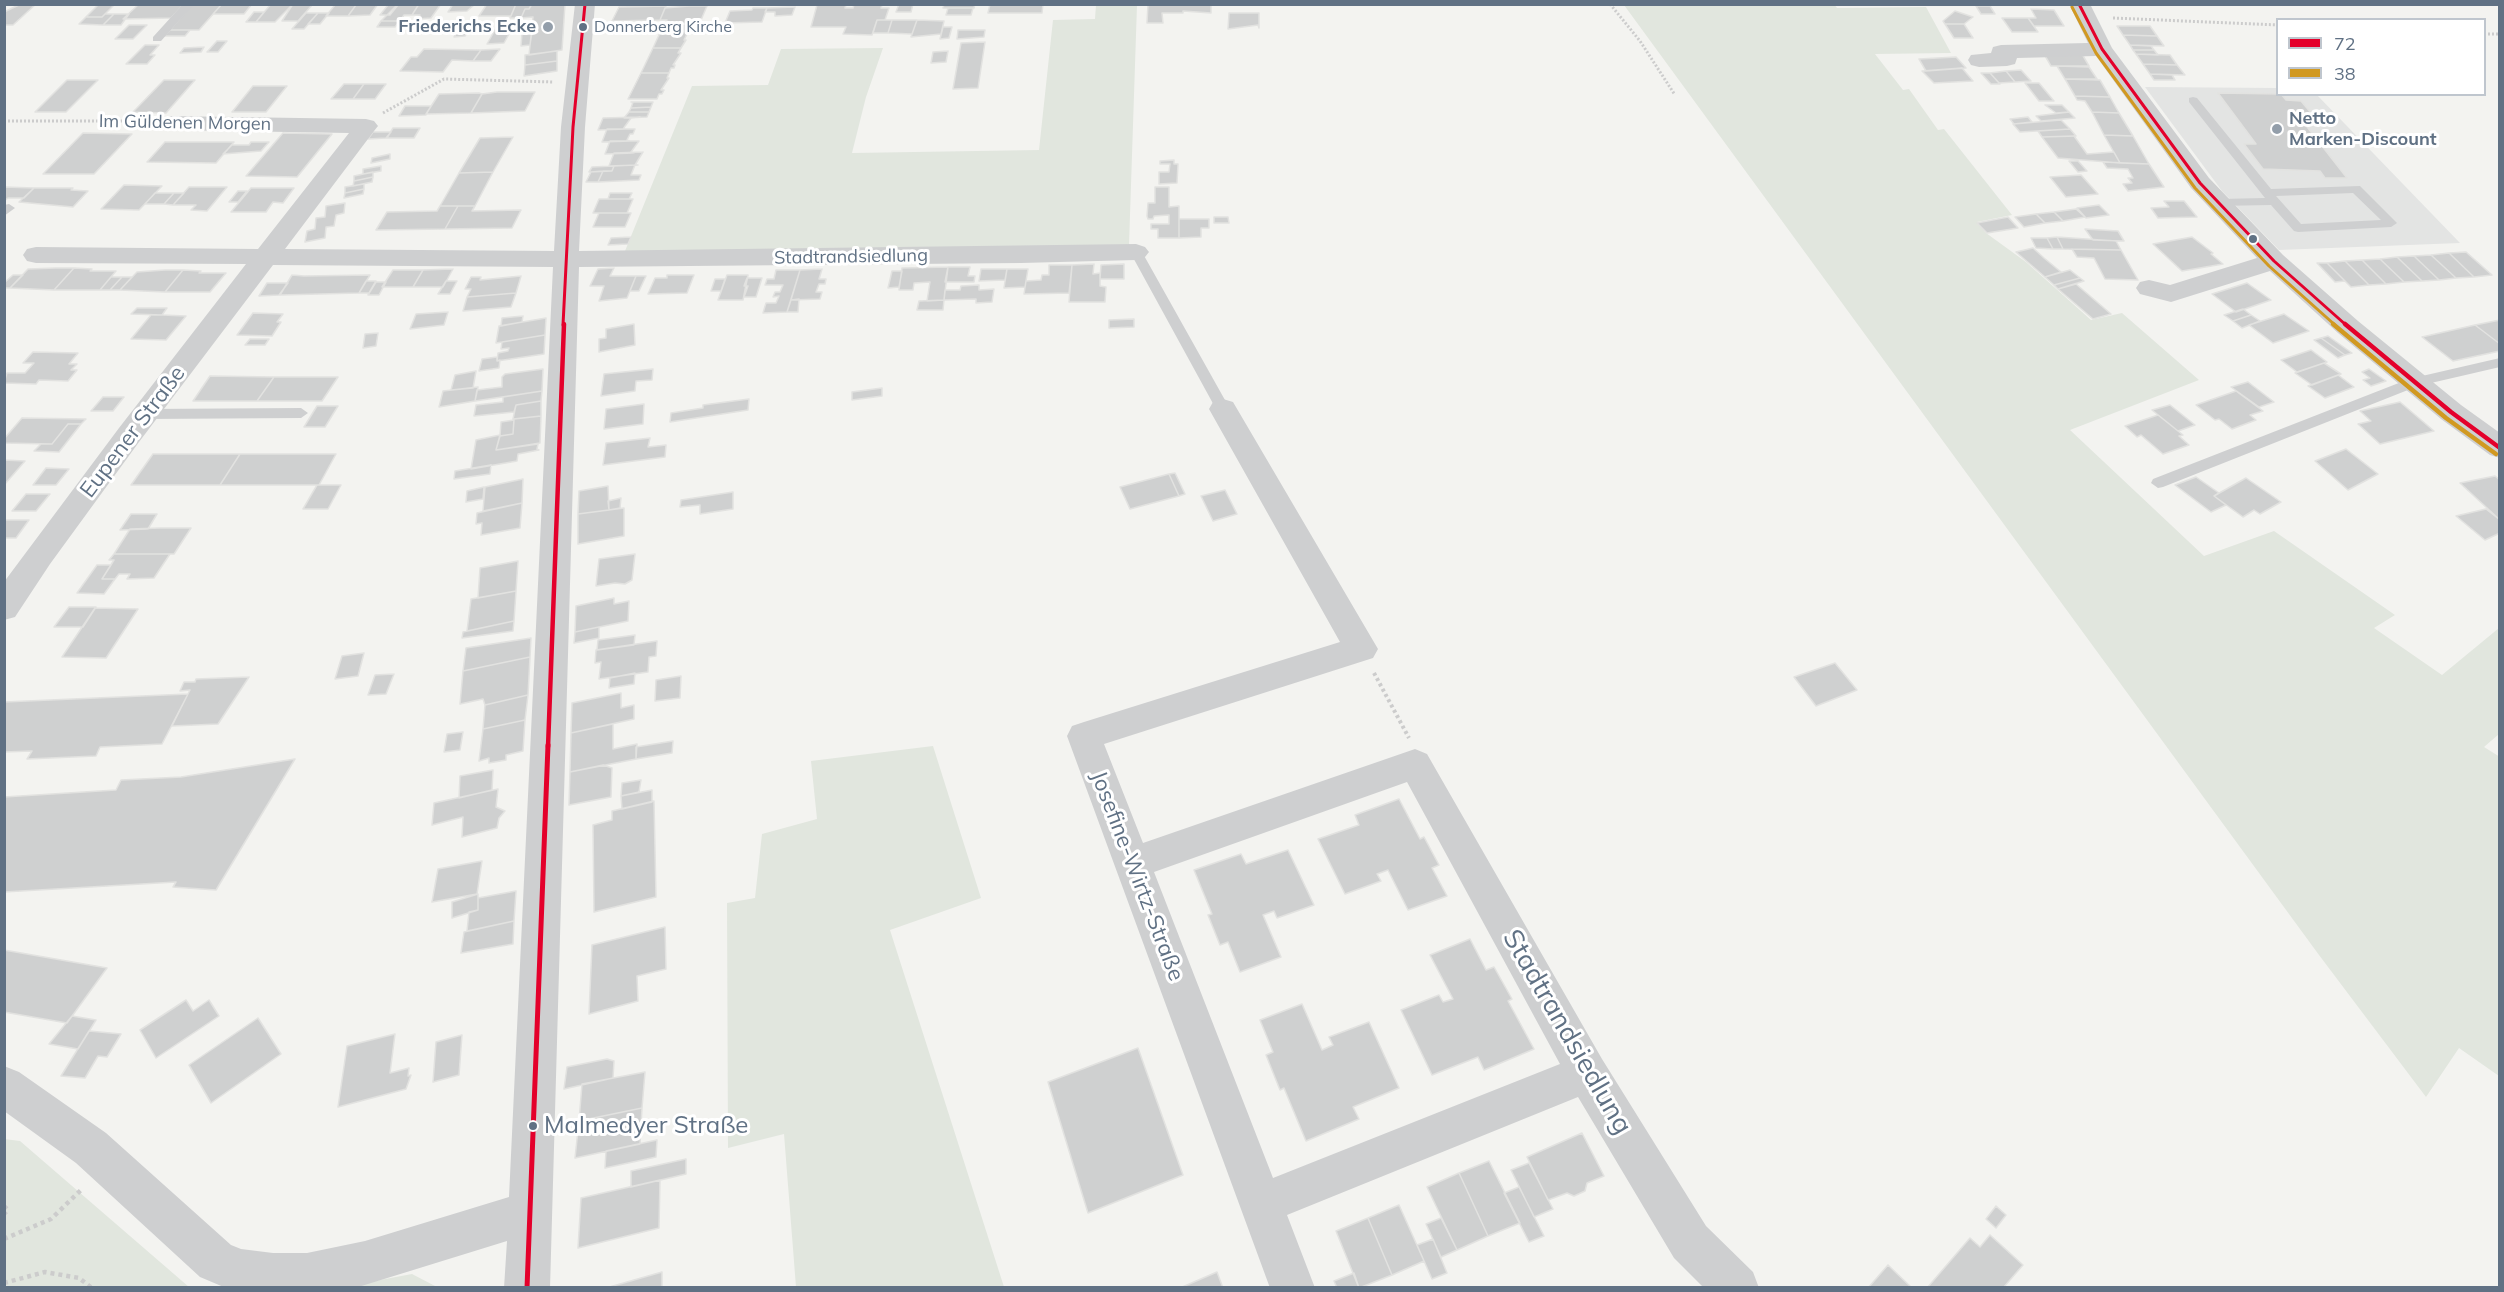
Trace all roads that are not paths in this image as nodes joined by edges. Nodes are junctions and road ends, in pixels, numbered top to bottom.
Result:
1 (189, 4) edge
2 (585, 4) edge
3 (2082, 11) edge
4 (157, 39) dead end
5 (2102, 49) junction
6 (1979, 60) dead end
7 (2193, 100) dead end
8 (167, 123) road end
9 (366, 126) joint
10 (2270, 197) junction
11 (2220, 203) junction
12 (1136, 252) joint
13 (36, 255) dead end
14 (266, 258) junction
15 (566, 259) junction
16 (2274, 261) junction
17 (2149, 288) dead end
18 (2499, 362) edge
19 (2415, 382) junction
20 (1223, 409) joint
21 (301, 412) dead end
22 (146, 414) junction
23 (2499, 448) edge
24 (2158, 483) dead end
25 (4, 608) edge
26 (1132, 863) junction
27 (1587, 1073) junction
28 (4, 1086) edge
29 (1262, 1204) junction
30 (530, 1212) junction
31 (526, 1287) edge
32 (1293, 1287) edge
33 (1737, 1287) edge

1 - 4 lane
2 - 15 street
3 - 5 street
5 - 6 street
5 - 11 street
7 - 10 lane
8 - 9 street, Im Güldenen Morgen
9 - 14 street, Eupener Straße
10 - 10 lane
10 - 11 lane
11 - 16 street
12 - 15 street, Stadtrandsiedlung
12 - 20 lane
13 - 14 street
14 - 15 street
14 - 22 street, Eupener Straße
15 - 30 street
16 - 17 street
16 - 19 street
18 - 19 lane
19 - 23 street
19 - 24 lane
20 - 26 street, Josefine-Wirtz-Straße
21 - 22 lane
22 - 25 street, Eupener Straße
26 - 27 street, Stadtrandsiedlung
26 - 29 street, Josefine-Wirtz-Straße
27 - 29 street
27 - 33 street, Stadtrandsiedlung
28 - 30 street
29 - 32 street, Josefine-Wirtz-Straße
30 - 31 street

